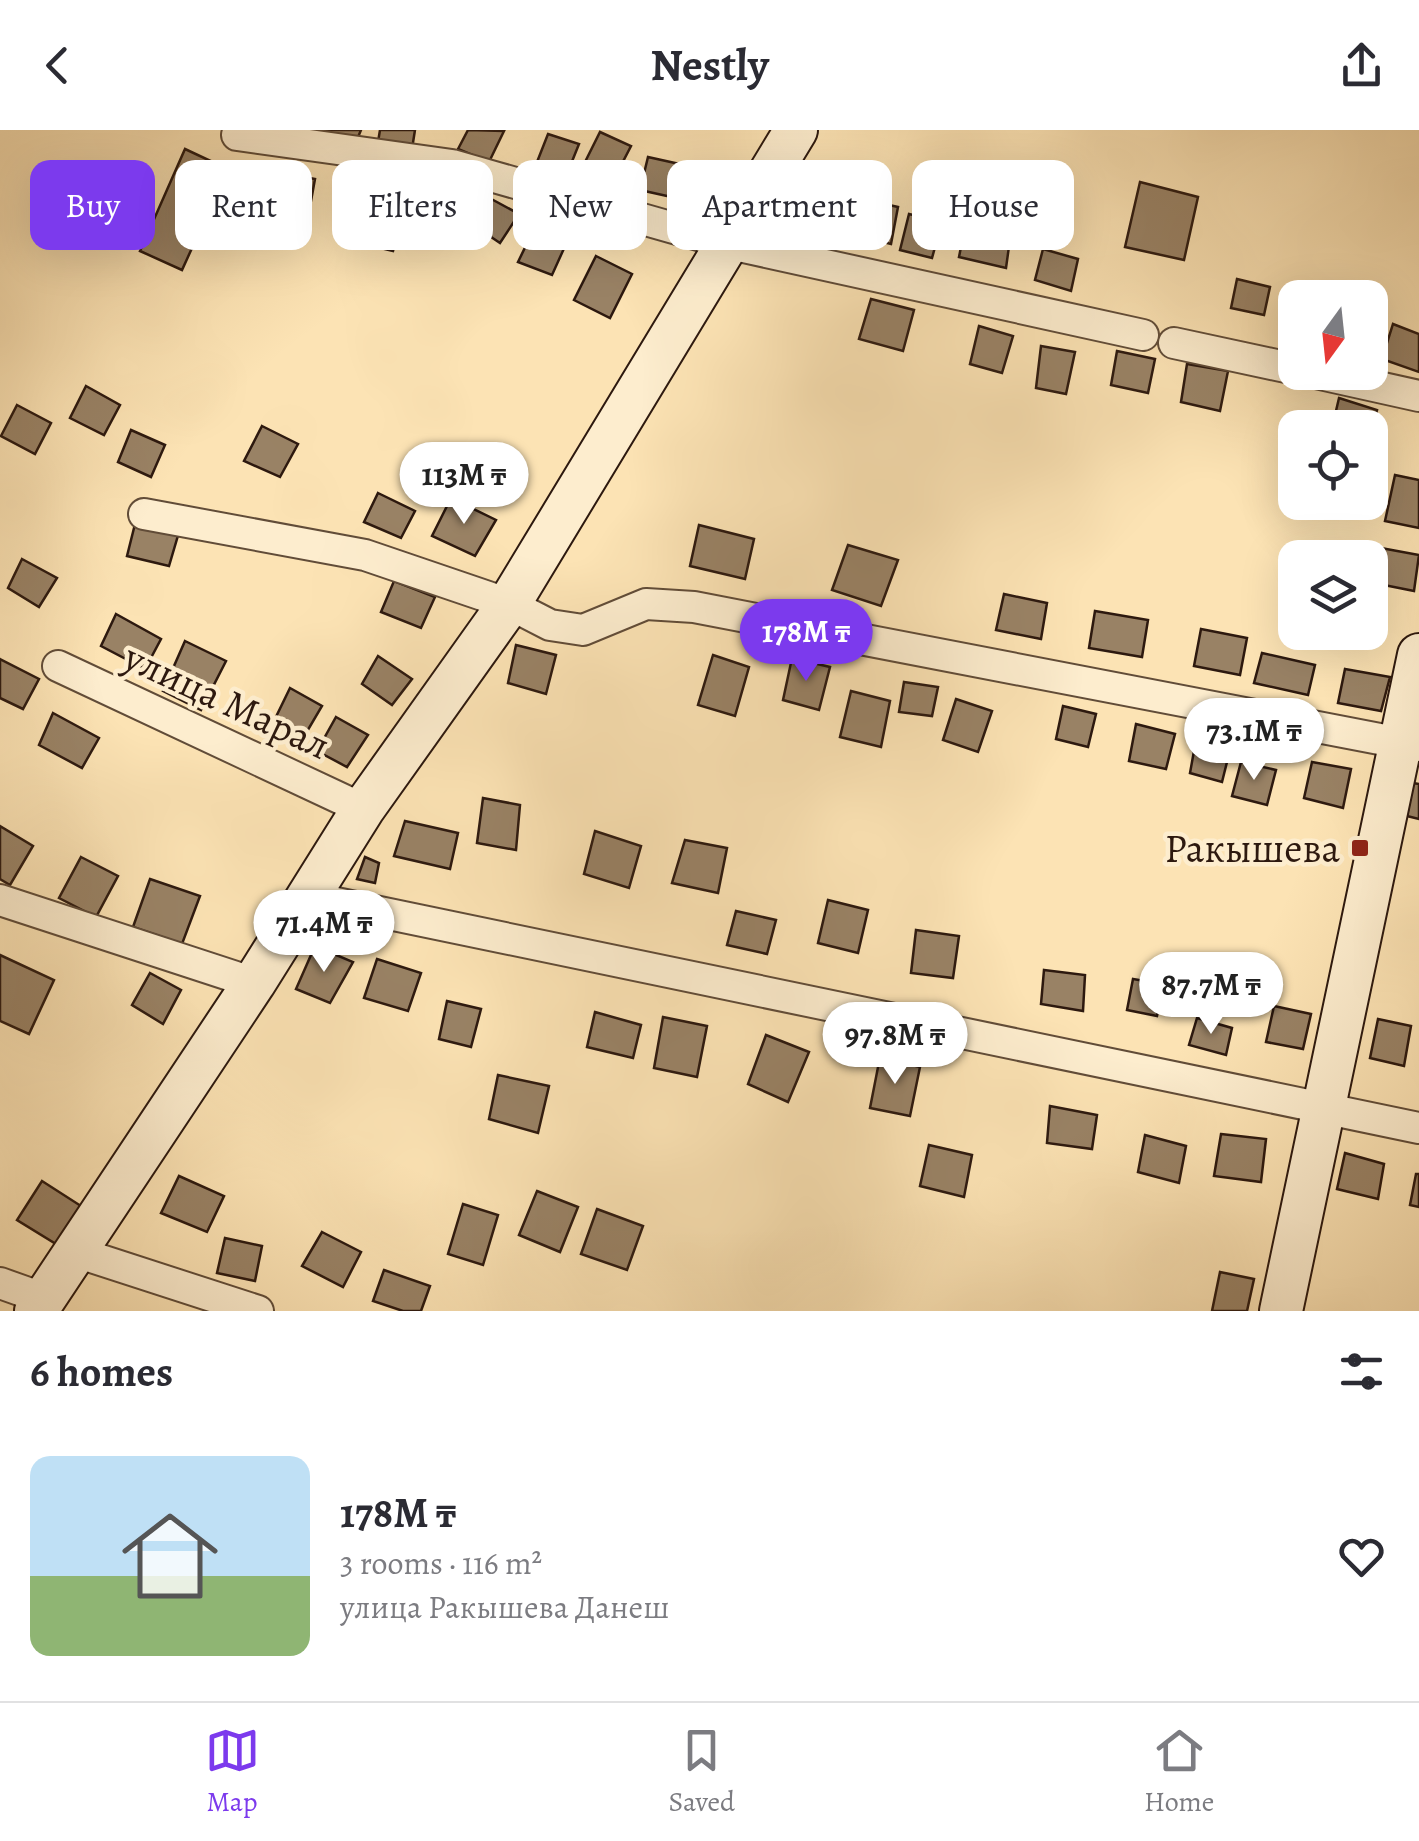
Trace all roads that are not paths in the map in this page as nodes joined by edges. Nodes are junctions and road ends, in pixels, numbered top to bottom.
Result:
1 (796, 130) edge
2 (236, 135) dead end
3 (779, 160) edge
4 (667, 226) edge
5 (726, 250) edge
6 (757, 250) edge
7 (1144, 335) dead end
8 (1174, 343) dead end
9 (1278, 365) edge
10 (1388, 389) edge
11 (1419, 396) edge
12 (144, 514) dead end
13 (508, 604) junction
14 (1419, 655) edge
15 (58, 666) dead end
16 (1409, 745) edge
17 (363, 809) junction
18 (307, 897) junction
19 (0, 900) edge
20 (254, 983) junction
21 (1322, 1108) junction
22 (1419, 1128) edge
23 (76, 1252) junction
24 (0, 1283) edge
25 (40, 1305) edge
26 (258, 1311) edge
27 (1281, 1311) edge

1 - 3 street
2 - 4 street
5 - 13 street
6 - 7 street
8 - 9 street
10 - 11 street
12 - 13 street
13 - 16 street
13 - 17 street
14 - 16 street
15 - 17 street, улица Марал
16 - 21 street
17 - 18 street
18 - 20 street
18 - 21 street
19 - 20 street
20 - 23 street
21 - 22 street
21 - 27 street
23 - 25 street
23 - 26 street
24 - 25 street

